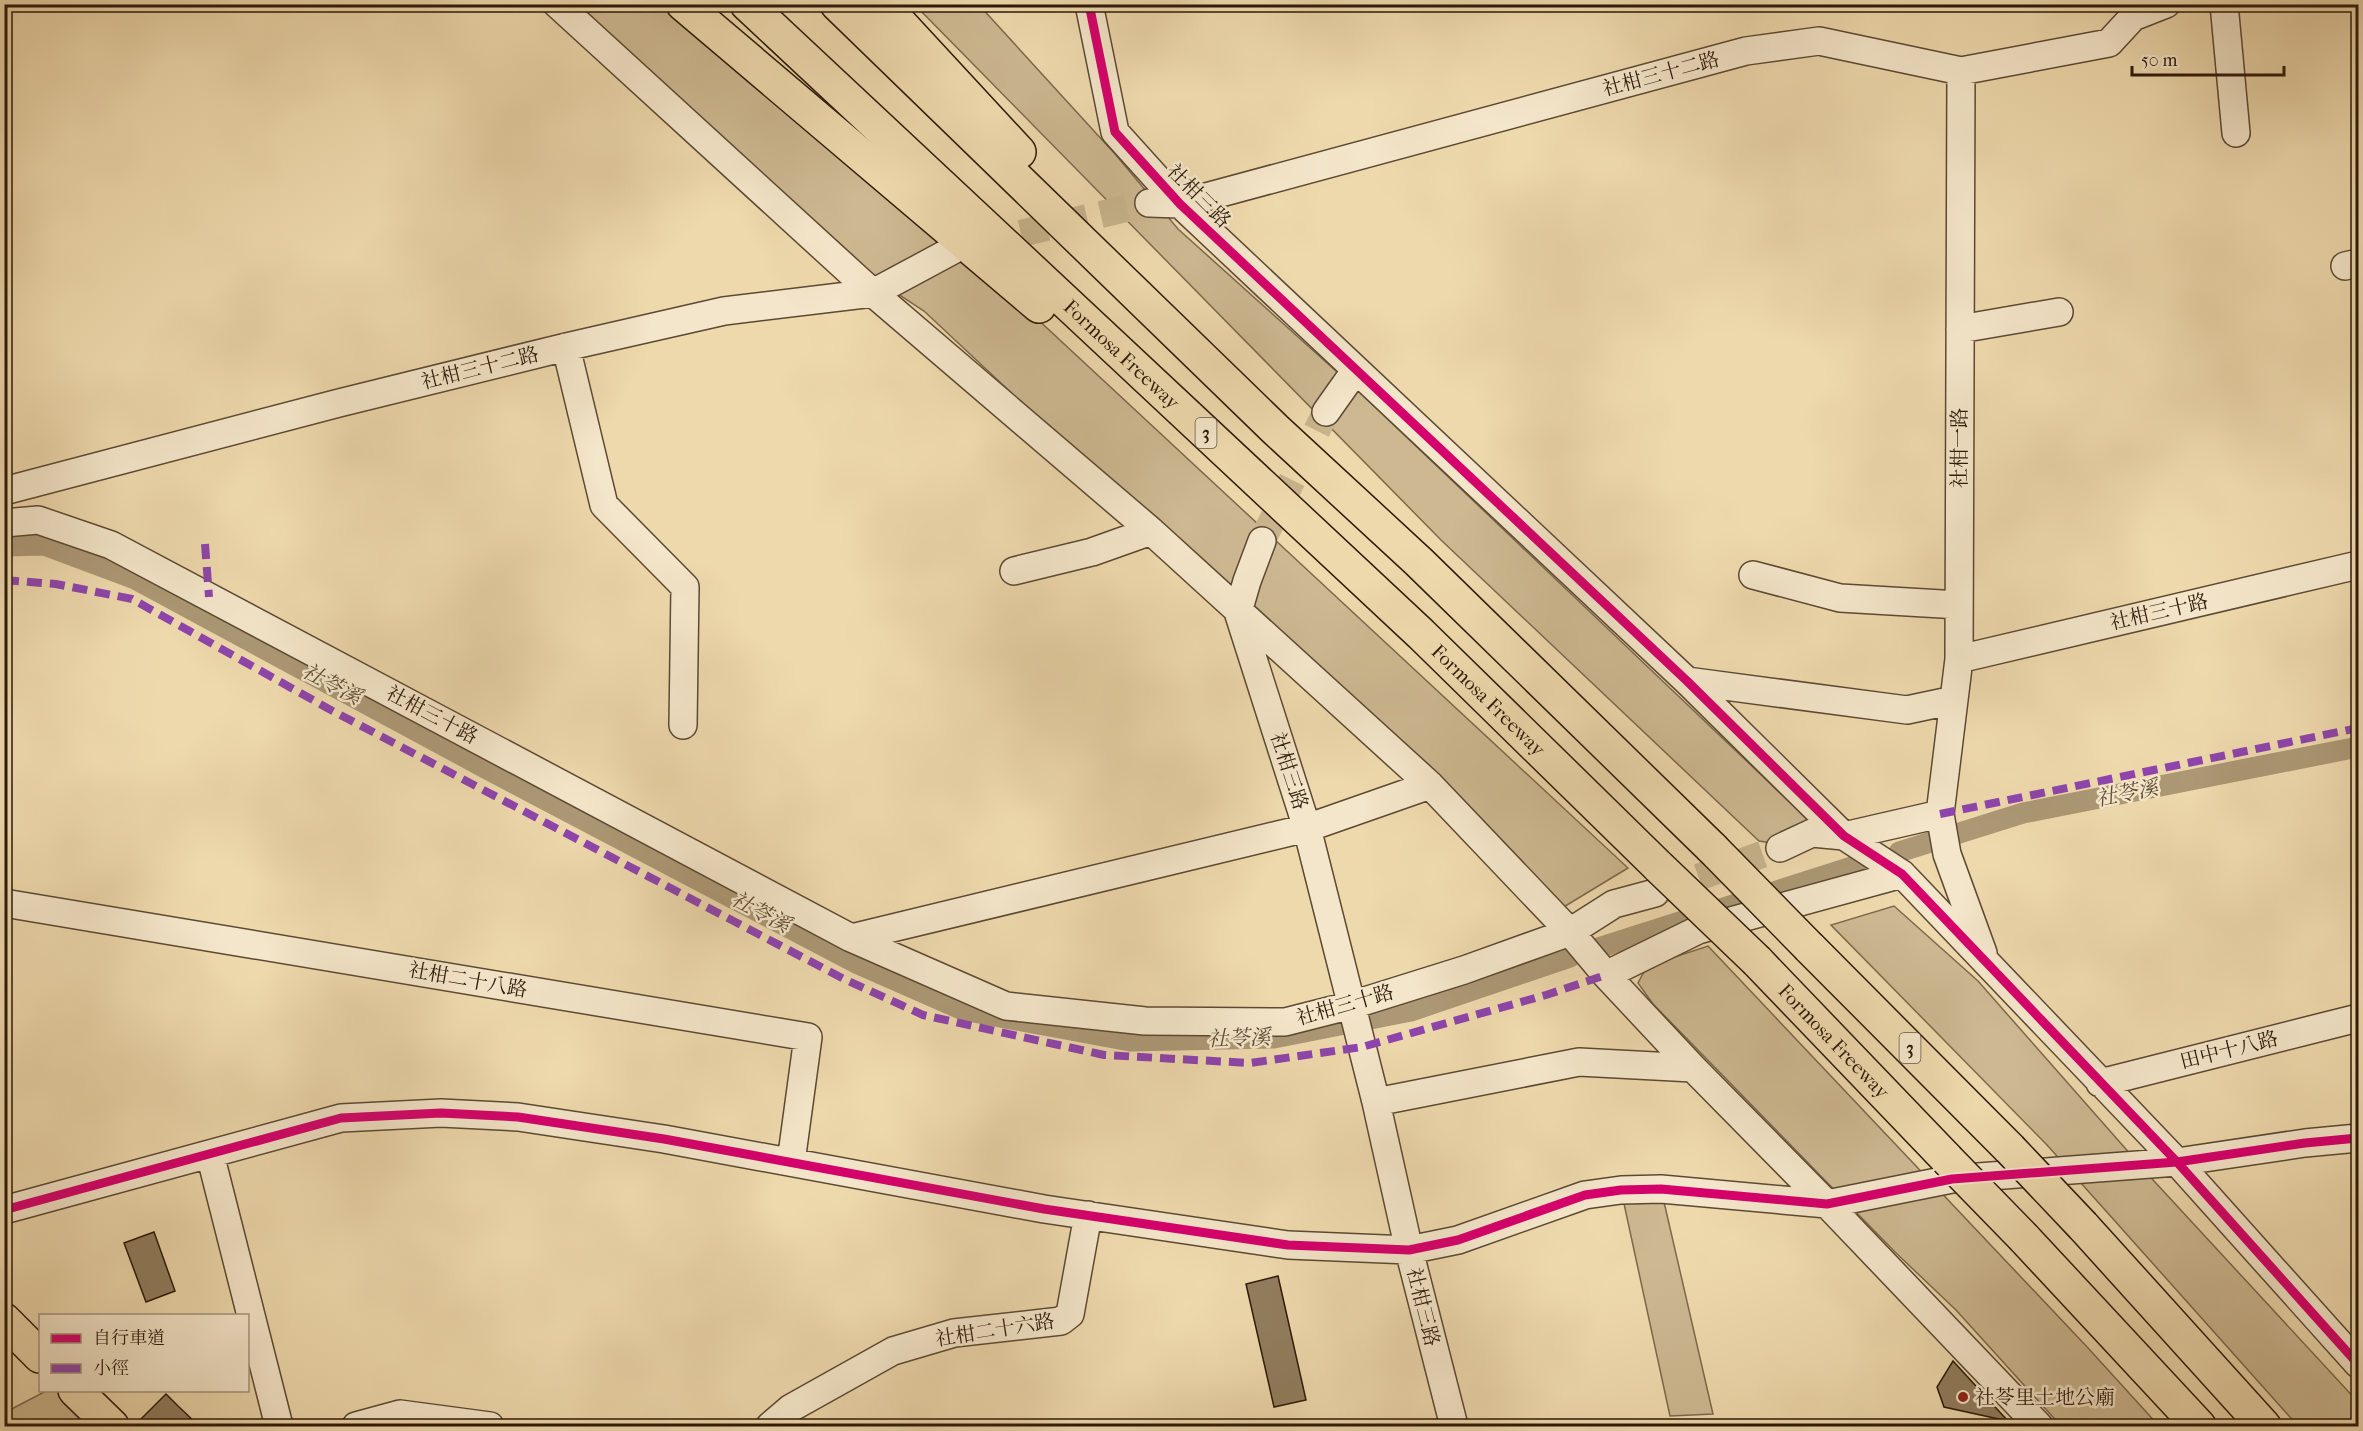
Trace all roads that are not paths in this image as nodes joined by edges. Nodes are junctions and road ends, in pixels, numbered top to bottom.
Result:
1 (557, 4) edge
2 (683, 4) edge
3 (747, 4) edge
4 (837, 4) edge
5 (882, 4) edge
6 (1089, 4) edge
7 (2166, 4) edge
8 (2223, 4) edge
9 (1960, 71) junction
10 (2236, 133) dead end
11 (1149, 203) tunnel mouth
12 (1180, 204) junction
13 (953, 250) tunnel mouth
14 (873, 292) junction
15 (2059, 312) dead end
16 (1960, 329) junction
17 (566, 347) junction
18 (1355, 371) junction
19 (1326, 412) tunnel mouth
20 (1275, 429) junction
21 (4, 491) edge
22 (4, 523) edge
23 (1151, 531) junction
24 (1262, 541) tunnel mouth
25 (2358, 565) edge
26 (1014, 571) dead end
27 (1753, 575) dead end
28 (1367, 584) junction
29 (1959, 605) junction
30 (1238, 612) junction
31 (1959, 659) junction
32 (1687, 681) junction
33 (1954, 700) junction
34 (682, 725) dead end
35 (1430, 785) junction
36 (1942, 827) junction
37 (1307, 828) junction
38 (1844, 836) junction
39 (1780, 848) tunnel mouth
40 (1902, 874) junction
41 (1657, 880) junction
42 (4, 903) edge
43 (1570, 932) junction
44 (851, 938) junction
45 (1987, 963) junction
46 (1606, 975) junction
47 (1352, 1005) junction
48 (2358, 1018) edge
49 (1693, 1068) junction
50 (2100, 1083) junction
51 (1376, 1101) junction
52 (2358, 1138) edge
53 (210, 1154) junction
54 (791, 1162) junction
55 (2177, 1162) junction
56 (1827, 1204) junction
57 (4, 1210) edge
58 (1088, 1215) junction
59 (1409, 1250) junction
60 (4, 1320) edge
61 (39, 1355) edge
62 (2358, 1364) edge
63 (77, 1392) edge
64 (112, 1426) edge
65 (279, 1426) edge
66 (356, 1426) edge
67 (490, 1426) edge
68 (770, 1426) edge
69 (1454, 1426) edge
70 (2039, 1426) edge
71 (2199, 1426) edge
72 (2264, 1426) edge

1 - 14 street
2 - 28 main road
3 - 28 main road, Formosa Freeway / 3
4 - 20 main road, 3
5 - 20 main road
6 - 12 street, 社柑三路
7 - 9 street, 社柑三十二路
8 - 10 street
9 - 12 street, 社柑三十二路
9 - 16 street, 社柑一路
11 - 12 street, 社柑三十二路
12 - 18 street, 社柑三路
13 - 14 street, 社柑三十二路
14 - 17 street, 社柑三十二路
14 - 23 street
15 - 16 street
16 - 29 street, 社柑一路
17 - 21 street, 社柑三十二路
17 - 34 street
18 - 19 street
18 - 32 street, 社柑三路
20 - 72 main road, 3, bridge
22 - 44 street, 社柑三十路
23 - 26 street
23 - 30 street
24 - 30 street
25 - 31 street, 社柑三十路
27 - 29 street
28 - 41 main road, Formosa Freeway / 3
29 - 31 street, 社柑一路
30 - 35 street
30 - 37 street, 社柑三路
31 - 33 street, 社柑一路
32 - 33 street
32 - 38 street, 社柑三路
33 - 36 street, 社柑一路
35 - 37 street
35 - 43 street
36 - 38 street
36 - 45 street
37 - 44 street
37 - 47 street, 社柑三路
38 - 39 street
38 - 40 street, 社柑三路
40 - 45 street, 社柑三路
40 - 46 street
41 - 43 street, 社柑三十路
41 - 71 main road, Formosa Freeway / 3, bridge
42 - 54 street, 社柑二十八路
43 - 46 street
43 - 47 street, 社柑三十路
44 - 47 street, 社柑三十路
45 - 50 street, 社柑三路
46 - 49 street
47 - 51 street, 社柑三路
48 - 50 street, 田中十八路
49 - 51 street
49 - 56 street
50 - 55 street, 社柑三路
51 - 59 street, 社柑三路
52 - 55 street
53 - 54 street
53 - 57 street
53 - 65 street
54 - 58 street
55 - 56 street
55 - 62 street, 社柑三路
56 - 59 street
56 - 70 street
58 - 59 street
58 - 68 street, 社柑二十六路
59 - 69 street, 社柑三路
60 - 61 main road
63 - 64 main road
66 - 67 street

